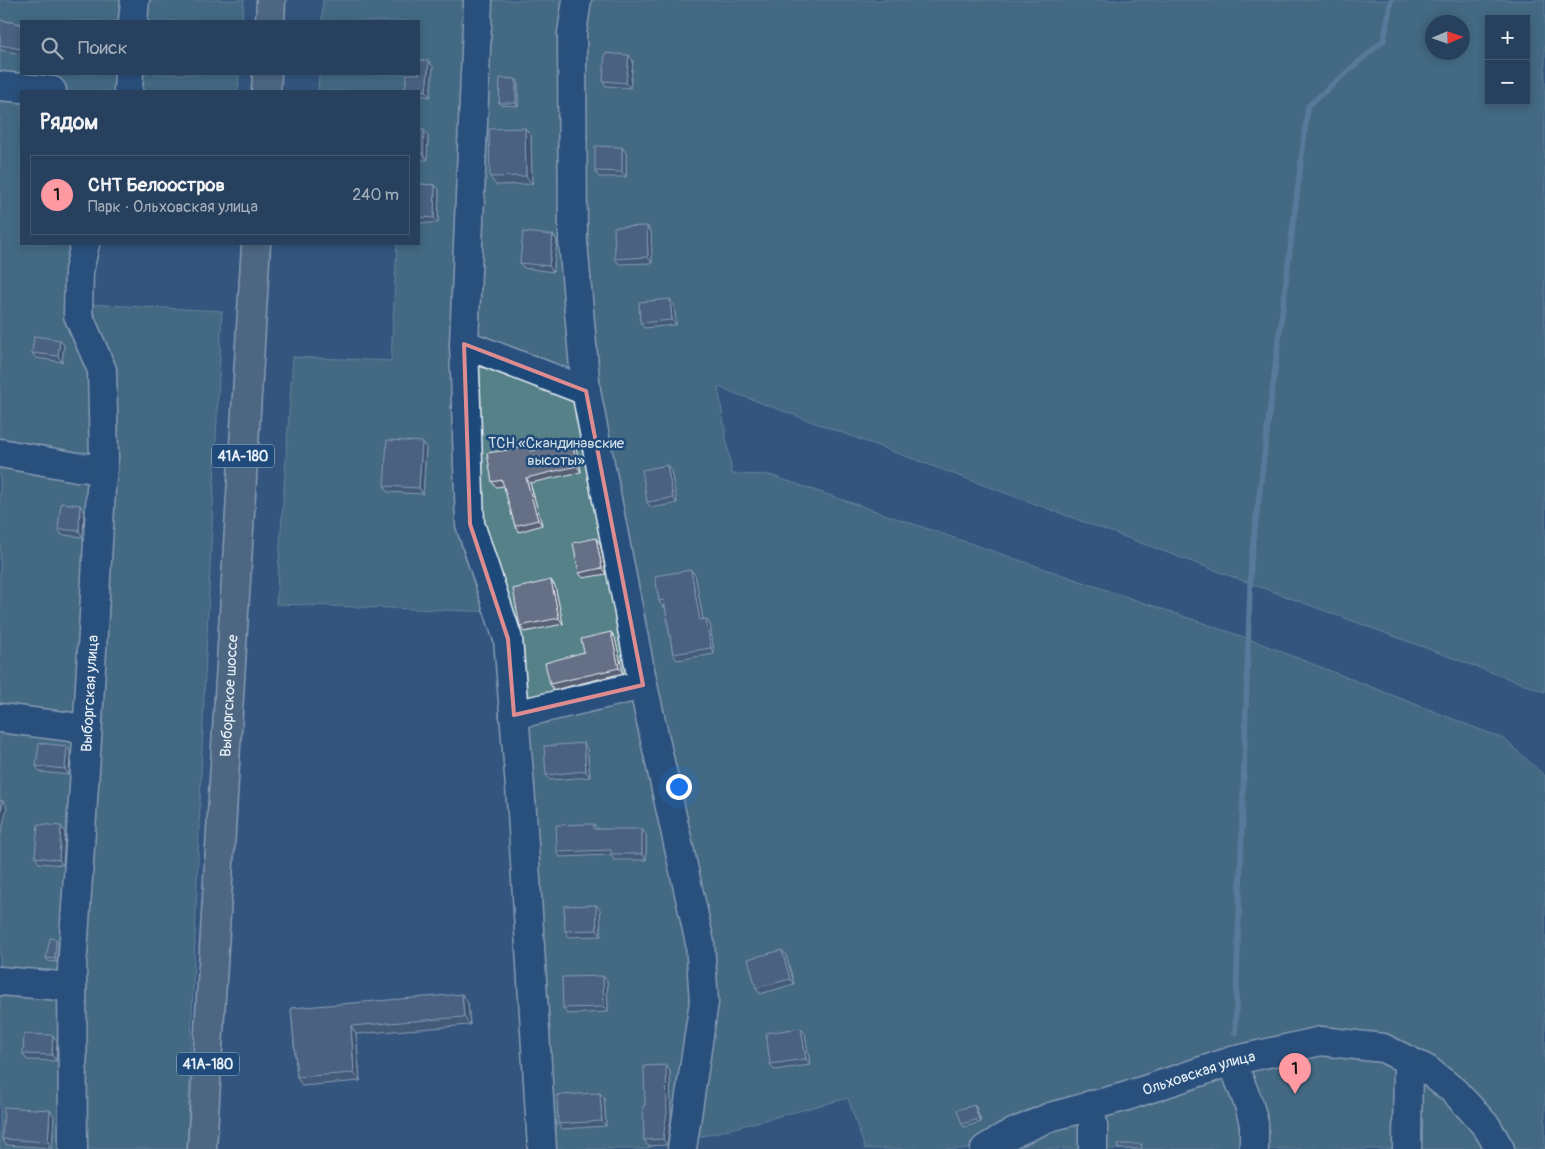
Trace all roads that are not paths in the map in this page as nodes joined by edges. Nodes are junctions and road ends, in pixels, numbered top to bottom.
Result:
1 (135, 0) edge
2 (272, 0) edge
3 (478, 0) edge
4 (577, 0) edge
5 (133, 20) edge
6 (270, 20) edge
7 (130, 75) edge
8 (267, 75) edge
9 (0, 86) edge
10 (42, 90) edge
11 (128, 90) edge
12 (266, 90) edge
13 (85, 245) edge
14 (256, 245) edge
15 (464, 344) junction
16 (586, 391) junction
17 (0, 453) edge
18 (103, 469) junction
19 (643, 685) junction
20 (514, 715) junction
21 (0, 718) edge
22 (87, 729) junction
23 (0, 981) edge
24 (72, 987) junction
25 (1408, 1060) junction
26 (1232, 1061) junction
27 (1090, 1106) junction
28 (73, 1149) edge
29 (202, 1149) edge
30 (542, 1149) edge
31 (682, 1149) edge
32 (985, 1149) edge
33 (1093, 1149) edge
34 (1254, 1149) edge
35 (1406, 1149) edge
36 (1500, 1149) edge

1 - 5 street
2 - 6 main road
3 - 15 street
4 - 16 street
7 - 11 street
8 - 12 main road
9 - 10 street
13 - 18 street, Выборгская улица
14 - 29 main road, Выборгское шоссе / 41А-180
15 - 16 street
15 - 20 street
16 - 19 street
17 - 18 street
18 - 22 street, Выборгская улица
19 - 20 street
19 - 31 street
20 - 30 street
21 - 22 street
22 - 24 street, Выборгская улица
23 - 24 street
24 - 28 street, Выборгская улица
25 - 26 street, Ольховская улица
25 - 35 street
25 - 36 street, Ольховская улица
26 - 27 street, Ольховская улица
26 - 34 street
27 - 32 street, Ольховская улица
27 - 33 street

